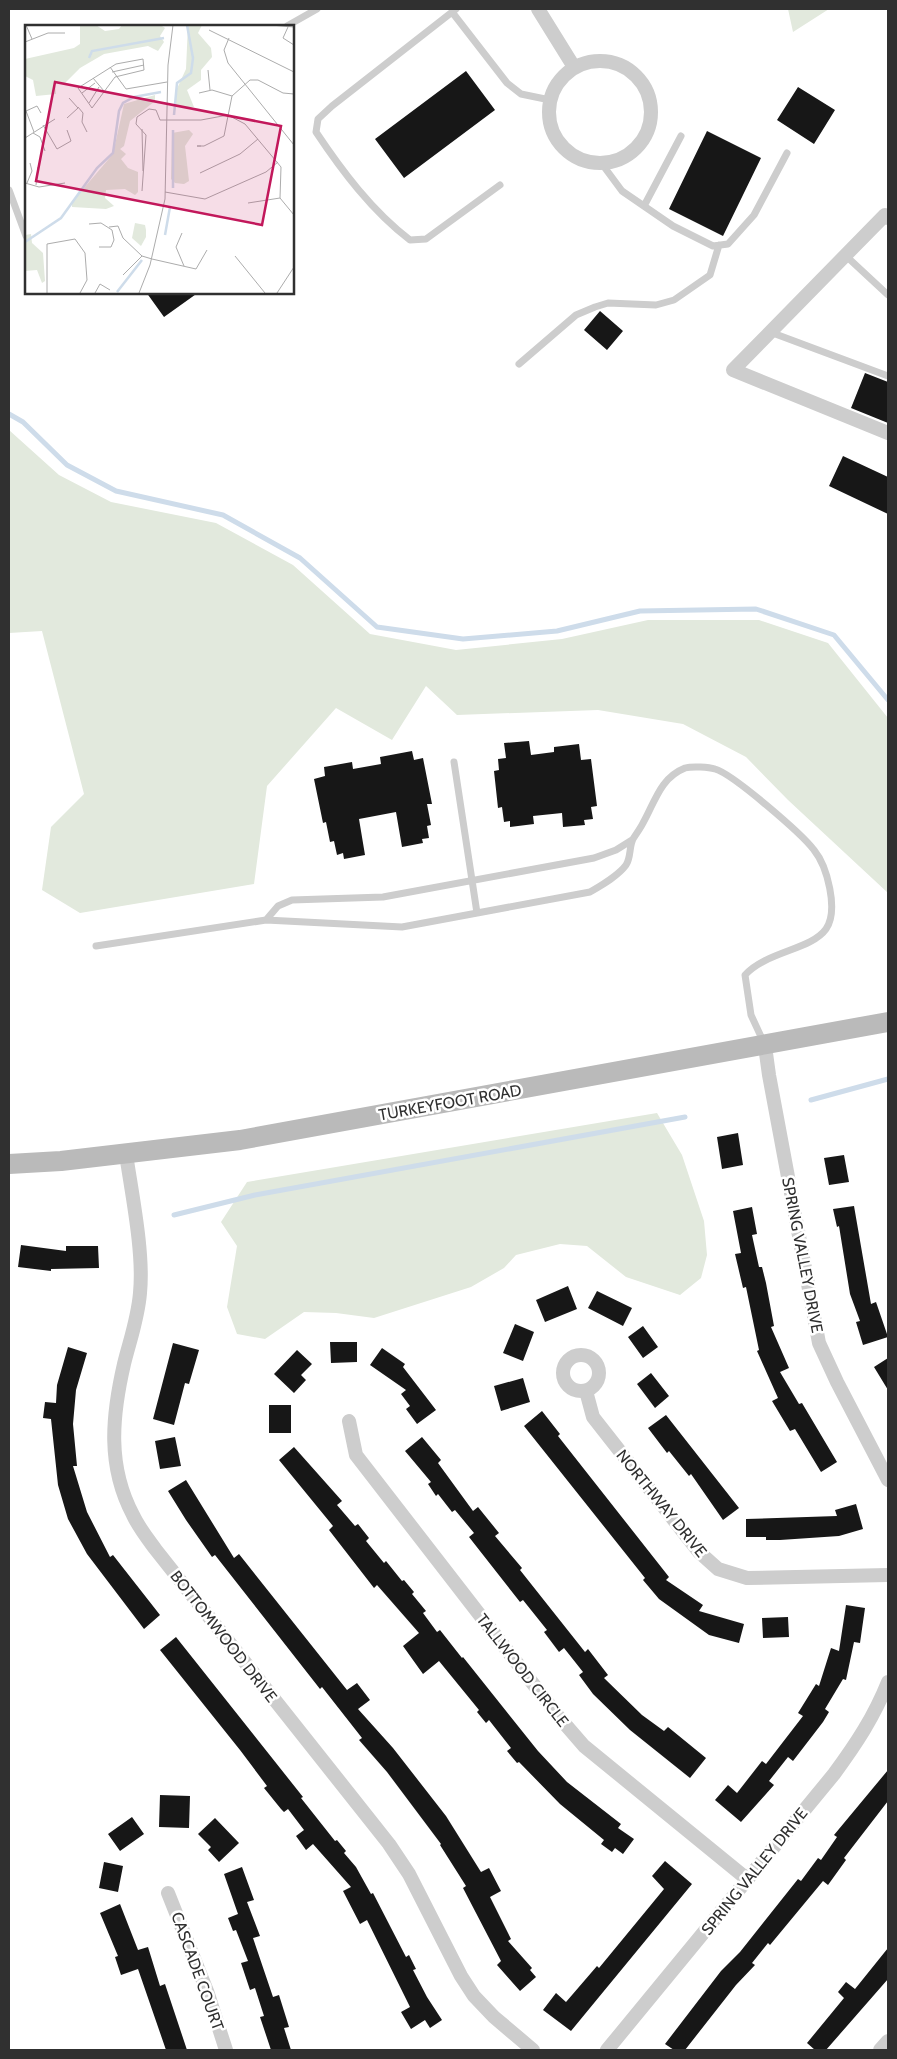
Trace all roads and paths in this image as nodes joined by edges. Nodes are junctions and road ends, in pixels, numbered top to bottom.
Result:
1 (317, 9) edge
2 (538, 9) edge
3 (454, 10) edge
4 (289, 25) edge
5 (574, 67) junction
6 (550, 100) junction
7 (681, 136) dead end
8 (787, 153) dead end
9 (602, 164) junction
10 (500, 185) dead end
11 (9, 190) edge
12 (644, 206) junction
13 (888, 218) edge
14 (25, 233) edge
15 (719, 245) junction
16 (846, 256) junction
17 (888, 295) edge
18 (770, 332) junction
19 (519, 364) dead end
20 (888, 376) edge
21 (888, 433) edge
22 (454, 762) dead end
23 (632, 840) junction
24 (472, 882) junction
25 (477, 913) junction
26 (266, 920) junction
27 (96, 946) dead end
28 (888, 1022) edge
29 (765, 1046) junction
30 (126, 1154) junction
31 (9, 1164) edge
32 (586, 1391) dead end
33 (349, 1421) dead end
34 (888, 1480) edge
35 (888, 1575) edge
36 (888, 1682) edge
37 (747, 1880) junction
38 (168, 1892) dead end
39 (888, 2041) edge
40 (226, 2050) edge
41 (534, 2050) edge
42 (607, 2050) edge
43 (880, 2050) edge

1 - 4 lane
2 - 5 street
3 - 6 lane
3 - 10 lane
5 - 6 street
5 - 9 street
6 - 9 street
7 - 12 lane
8 - 15 lane
9 - 12 lane
11 - 14 lane
12 - 15 lane
13 - 16 street
15 - 19 lane
16 - 17 lane
16 - 18 street
18 - 20 lane
18 - 21 street
22 - 24 lane
23 - 24 lane
23 - 25 lane
23 - 29 lane
24 - 25 lane
24 - 26 lane
25 - 26 lane
26 - 27 lane
28 - 29 main road, TURKEYFOOT ROAD
29 - 30 main road, TURKEYFOOT ROAD
29 - 34 street, SPRING VALLEY DRIVE
30 - 31 main road, TURKEYFOOT ROAD
30 - 41 street, BOTTOMWOOD DRIVE
32 - 35 street, NORTHWAY DRIVE
33 - 37 street, TALLWOOD CIRCLE
36 - 37 street, SPRING VALLEY DRIVE
37 - 42 street, SPRING VALLEY DRIVE
38 - 40 street, CASCADE COURT
39 - 43 street

